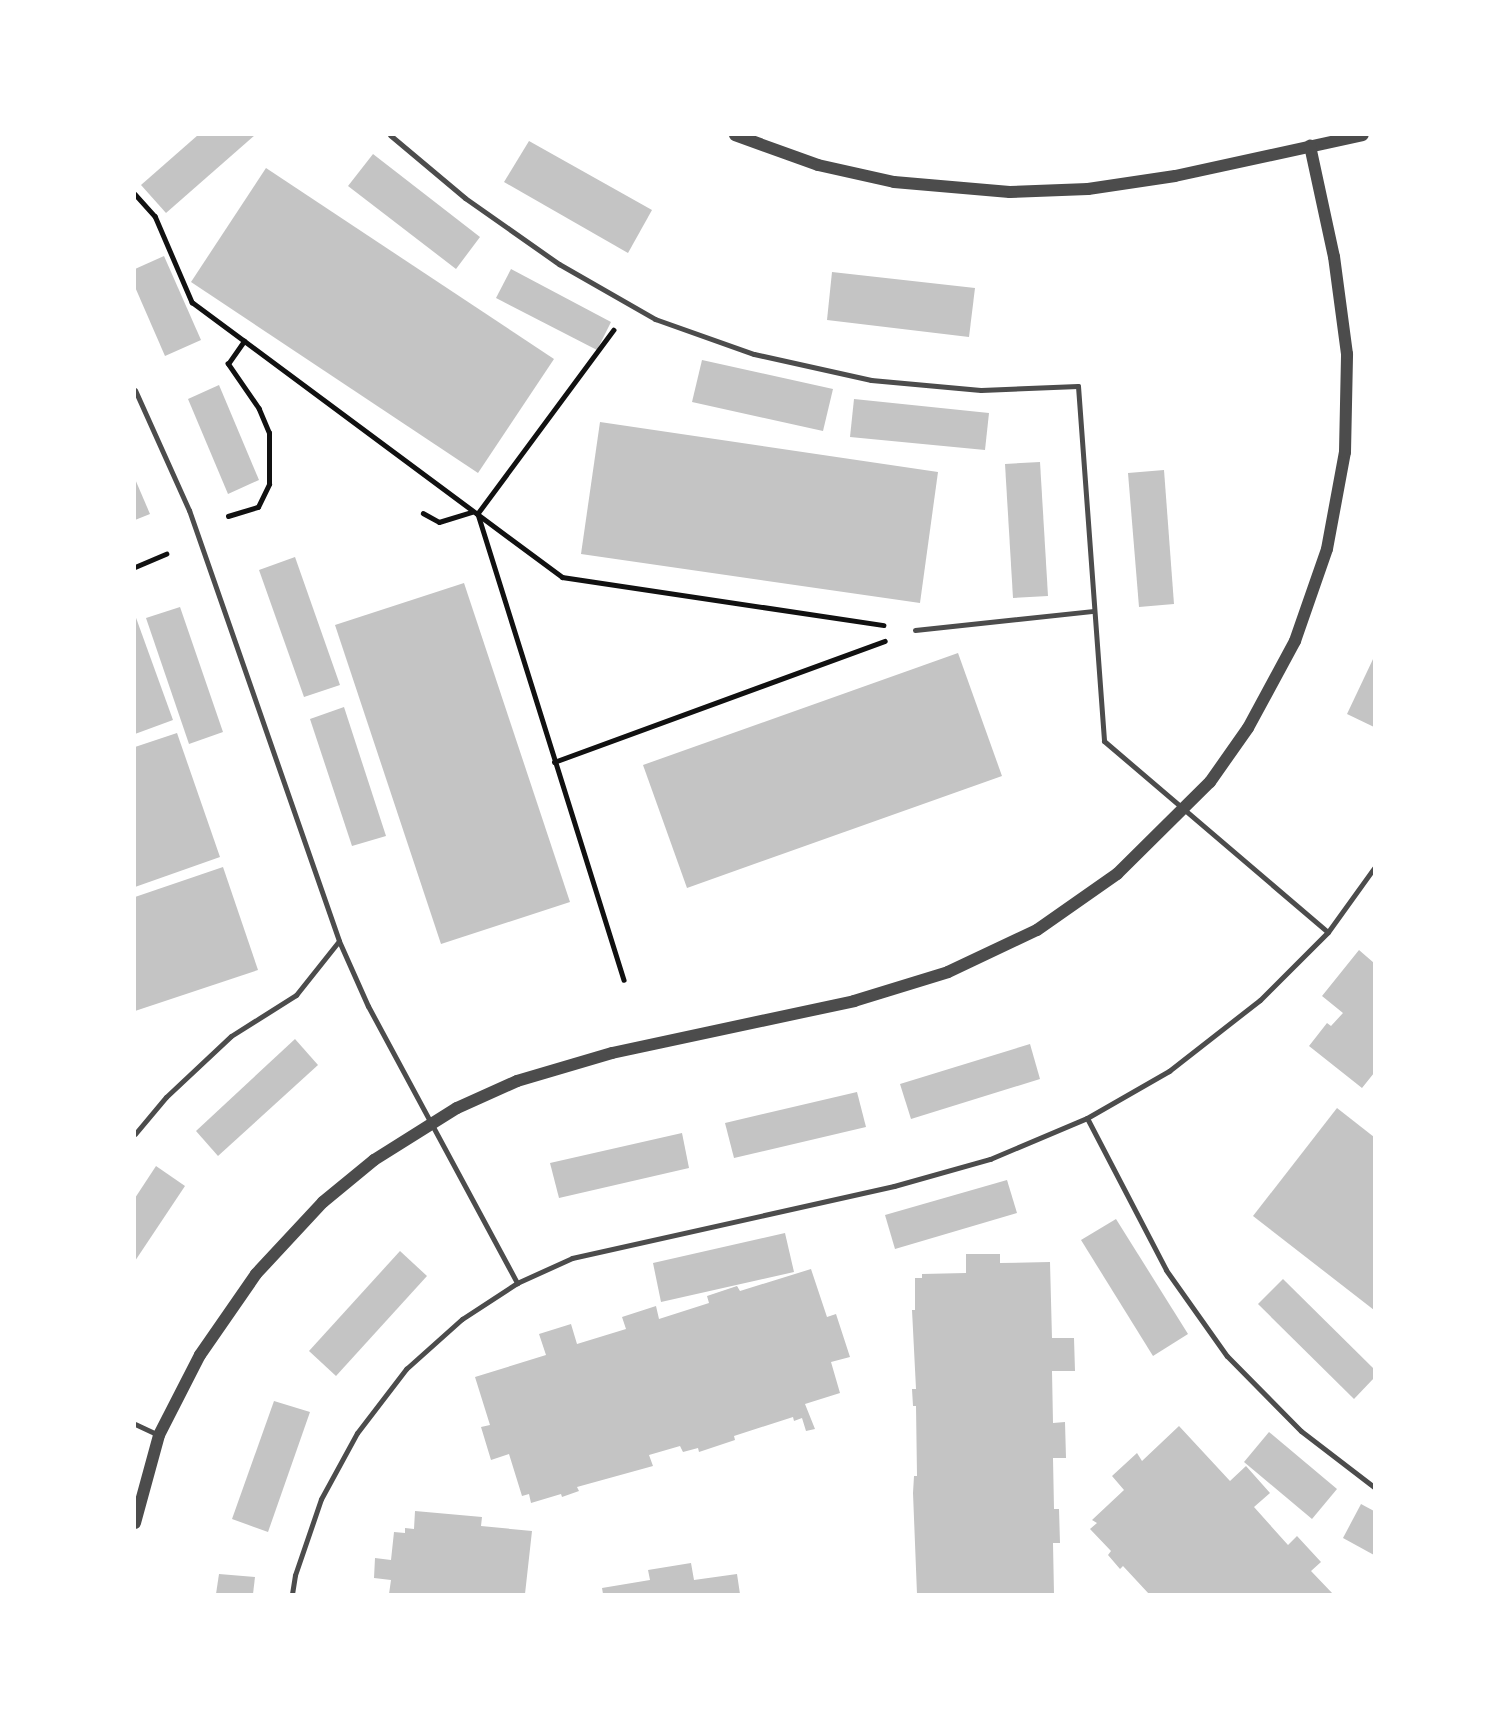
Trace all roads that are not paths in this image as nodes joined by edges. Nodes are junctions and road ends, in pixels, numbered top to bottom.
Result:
1 (390, 135) edge
2 (735, 135) edge
3 (1363, 135) edge
4 (1310, 146) junction
5 (135, 390) edge
6 (1094, 611) junction
7 (915, 630) road end
8 (1185, 810) junction
9 (1374, 868) edge
10 (1328, 932) junction
11 (339, 941) junction
12 (1087, 1118) junction
13 (431, 1124) junction
14 (135, 1134) edge
15 (517, 1283) junction
16 (135, 1424) edge
17 (159, 1435) junction
18 (1374, 1487) edge
19 (135, 1523) edge
20 (292, 1594) edge

1 - 6 lane
2 - 4 street
3 - 4 street
4 - 8 street
5 - 11 lane
6 - 7 lane
6 - 8 lane
8 - 10 lane
8 - 13 street
9 - 10 lane
10 - 12 lane
11 - 13 lane
11 - 14 lane
12 - 15 lane
12 - 18 lane
13 - 15 lane
13 - 17 street
15 - 20 lane
16 - 17 lane
17 - 19 street

